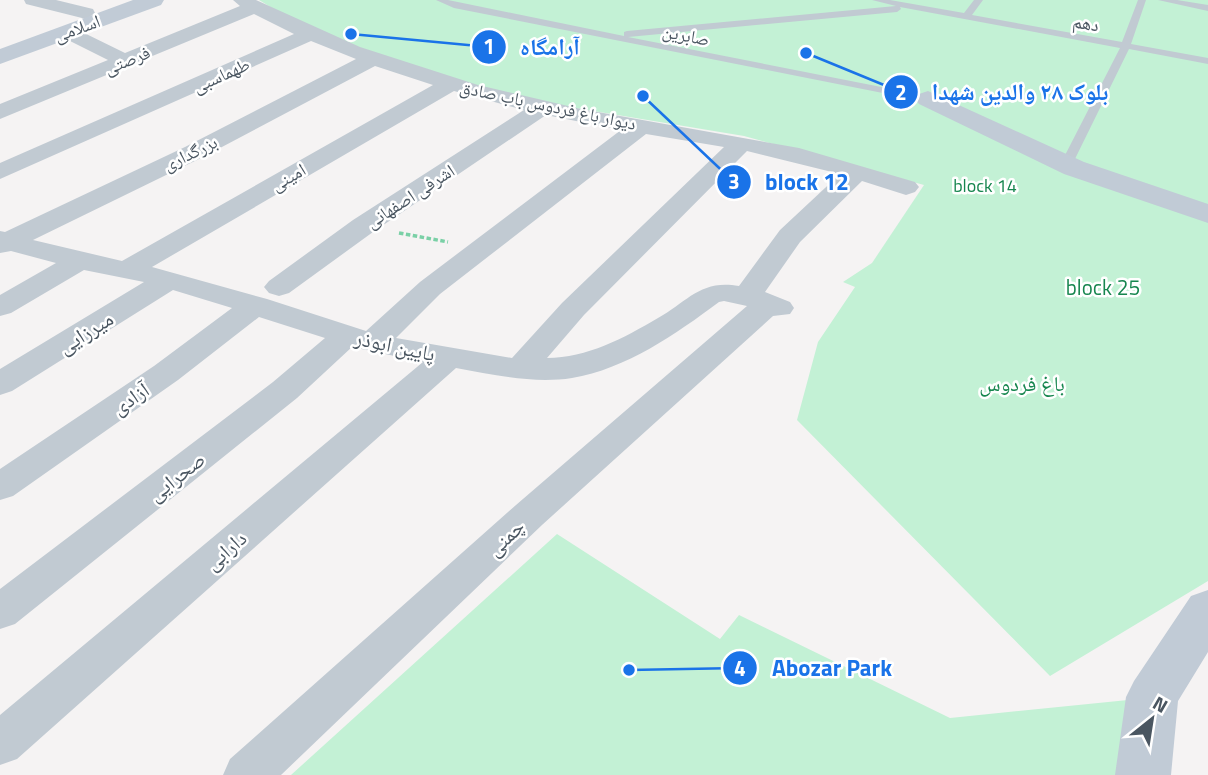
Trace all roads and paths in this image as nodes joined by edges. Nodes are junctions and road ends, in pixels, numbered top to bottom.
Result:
1 (33, 0) edge
2 (122, 0) edge
3 (153, 0) edge
4 (440, 0) edge
5 (876, 0) edge
6 (979, 0) edge
7 (1142, 0) edge
8 (1163, 0) edge
9 (248, 4) edge
10 (917, 8) junction
11 (1208, 8) edge
12 (86, 12) junction
13 (966, 17) junction
14 (67, 32) junction
15 (308, 35) junction
16 (610, 35) junction
17 (0, 44) edge
18 (1126, 46) junction
19 (0, 57) edge
20 (371, 60) junction
21 (125, 61) junction
22 (1208, 61) edge
23 (451, 84) junction
24 (928, 99) joint
25 (543, 107) junction
26 (0, 112) edge
27 (641, 126) junction
28 (743, 143) junction
29 (1071, 157) junction
30 (0, 172) edge
31 (858, 172) junction
32 (906, 187) dead end
33 (1208, 191) edge
34 (1208, 214) edge
35 (363, 226) junction
36 (2, 242) edge
37 (480, 249) junction
38 (80, 261) junction
39 (126, 270) junction
40 (170, 279) junction
41 (268, 296) junction
42 (765, 303) junction
43 (0, 307) edge
44 (359, 339) junction
45 (449, 357) junction
46 (520, 369) junction
47 (0, 384) edge
48 (0, 487) edge
49 (1208, 610) edge
50 (0, 612) edge
51 (0, 744) edge
52 (247, 775) edge
53 (1143, 775) edge

1 - 12 street
2 - 12 street, اسلامی
3 - 14 street, اسلامی
4 - 16 lane, صابرین
5 - 10 lane, دهم
6 - 13 lane
7 - 18 lane
8 - 11 lane
9 - 15 street, دیوار باغ فردوس باب صادق
9 - 21 street, فرصتی
10 - 13 lane, دهم
10 - 16 lane
12 - 17 street, اسلامی
13 - 18 lane, دهم
14 - 19 street, اسلامی
14 - 21 street
15 - 20 street, دیوار باغ فردوس باب صادق
15 - 30 street, طهماسبی
16 - 24 lane, صابرین
18 - 22 lane, دهم
18 - 29 lane
20 - 23 street, دیوار باغ فردوس باب صادق
20 - 36 street, بزرگداری
21 - 26 street, فرصتی
23 - 25 street, دیوار باغ فردوس باب صادق
23 - 39 street, امینی
24 - 29 street
25 - 27 street, دیوار باغ فردوس باب صادق
25 - 35 street, اشرفی اصفهانی
27 - 28 street, دیوار باغ فردوس باب صادق
27 - 37 street, صحرایی
28 - 31 street, دیوار باغ فردوس باب صادق
28 - 46 street
29 - 33 street
29 - 34 street
31 - 32 street, دیوار باغ فردوس باب صادق
31 - 42 street, چمنی
35 - 37 path
35 - 41 street, اشرفی اصفهانی
36 - 38 street, پایین ابوذر
37 - 44 street, صحرایی
38 - 39 street, پایین ابوذر
38 - 43 street
39 - 40 street, پایین ابوذر
40 - 41 street, پایین ابوذر
40 - 47 street, میرزایی
41 - 44 street, پایین ابوذر
41 - 48 street, آزادی
42 - 46 street, پایین ابوذر
42 - 52 street, چمنی
44 - 45 street, پایین ابوذر
44 - 50 street, صحرایی
45 - 46 street, پایین ابوذر
45 - 51 street, دارابی
49 - 53 street

